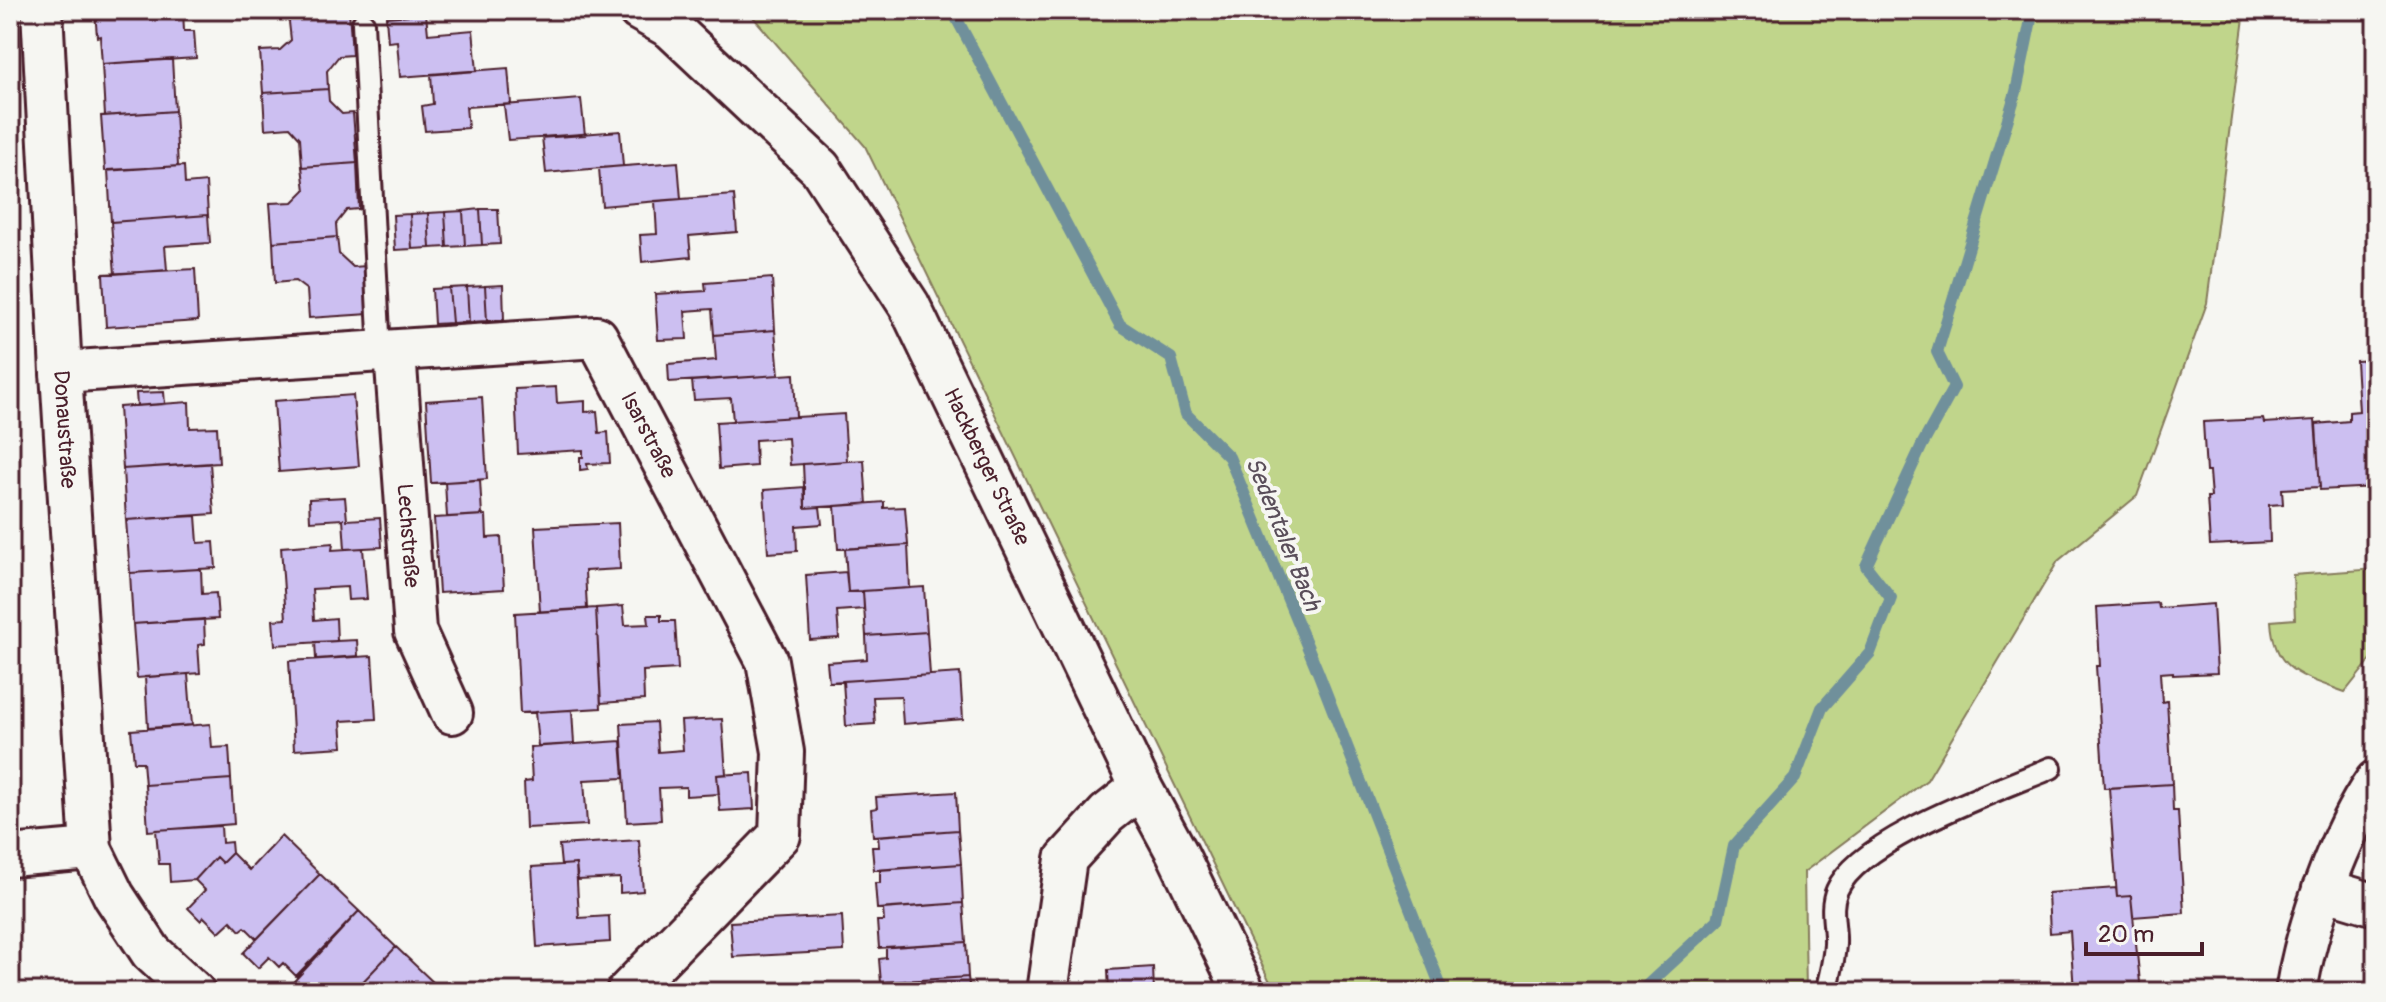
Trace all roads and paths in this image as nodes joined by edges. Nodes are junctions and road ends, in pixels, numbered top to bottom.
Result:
1 (42, 10) edge
2 (639, 10) edge
3 (363, 23) dead end
4 (388, 352) junction
5 (61, 372) junction
6 (452, 713) dead end
7 (2051, 768) dead end
8 (2376, 781) edge
9 (1141, 787) junction
10 (91, 849) junction
11 (10, 856) edge
12 (2323, 889) junction
13 (2376, 905) edge
14 (194, 992) edge
15 (627, 992) edge
16 (1047, 992) edge
17 (1244, 992) edge
18 (1826, 992) edge
19 (2296, 992) edge

1 - 5 street, Donaustraße
2 - 9 street, Hackberger Straße
3 - 4 lane
4 - 5 street, Isarstraße
4 - 6 street, Lechstraße
4 - 15 street, Isarstraße
5 - 10 street, Donaustraße
7 - 18 lane
8 - 12 street
9 - 16 street
9 - 17 street, Hackberger Straße
10 - 11 street
10 - 14 street, Donaustraße
12 - 13 street
12 - 19 street

